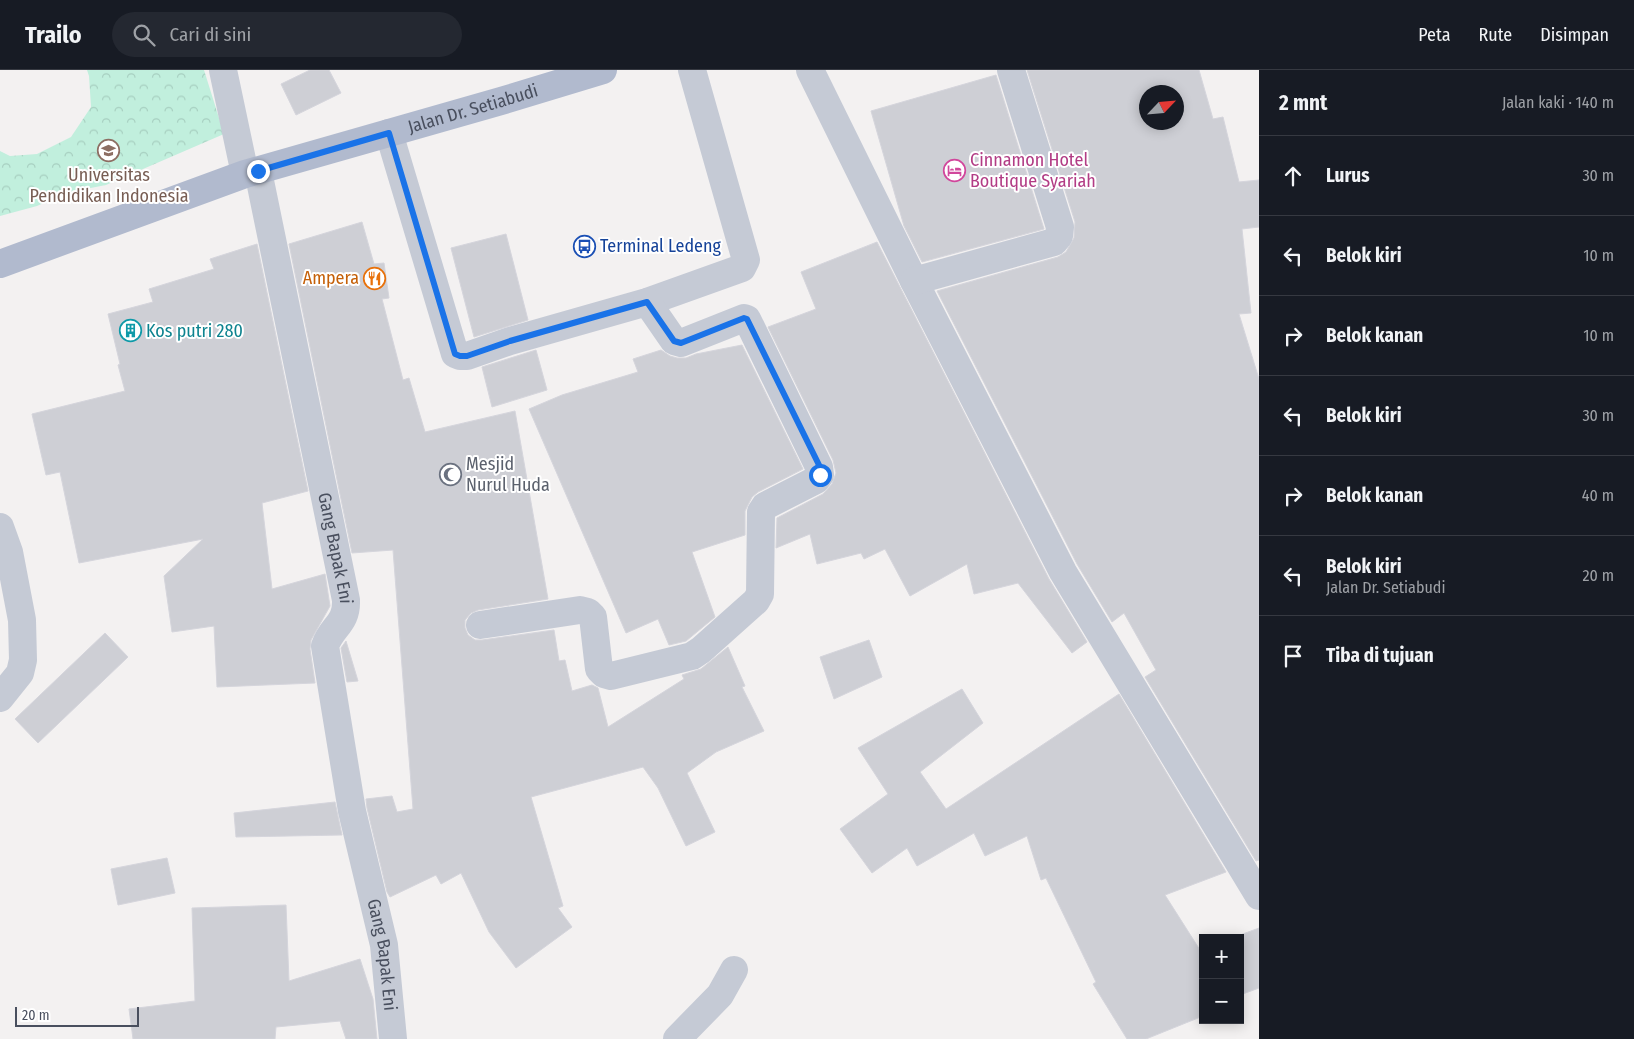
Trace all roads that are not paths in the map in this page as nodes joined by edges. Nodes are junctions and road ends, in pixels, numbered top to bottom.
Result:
1 (223, 70) edge
2 (603, 70) edge
3 (692, 70) edge
4 (810, 70) edge
5 (1011, 70) edge
6 (389, 133) junction
7 (252, 173) junction
8 (0, 264) edge
9 (914, 281) junction
10 (647, 302) junction
11 (0, 527) edge
12 (480, 625) dead end
13 (0, 698) edge
14 (1259, 896) edge
15 (734, 970) dead end
16 (393, 1039) edge
17 (676, 1039) edge

1 - 7 street, Gang Bapak Eni
2 - 6 main road, Jalan Dr. Setiabudi
3 - 10 street
4 - 9 street
5 - 9 street
6 - 7 main road, Jalan Dr. Setiabudi
6 - 10 street
7 - 8 main road, Jalan Dr. Setiabudi
7 - 16 street, Gang Bapak Eni
9 - 14 street
10 - 12 street
11 - 13 street
15 - 17 street

